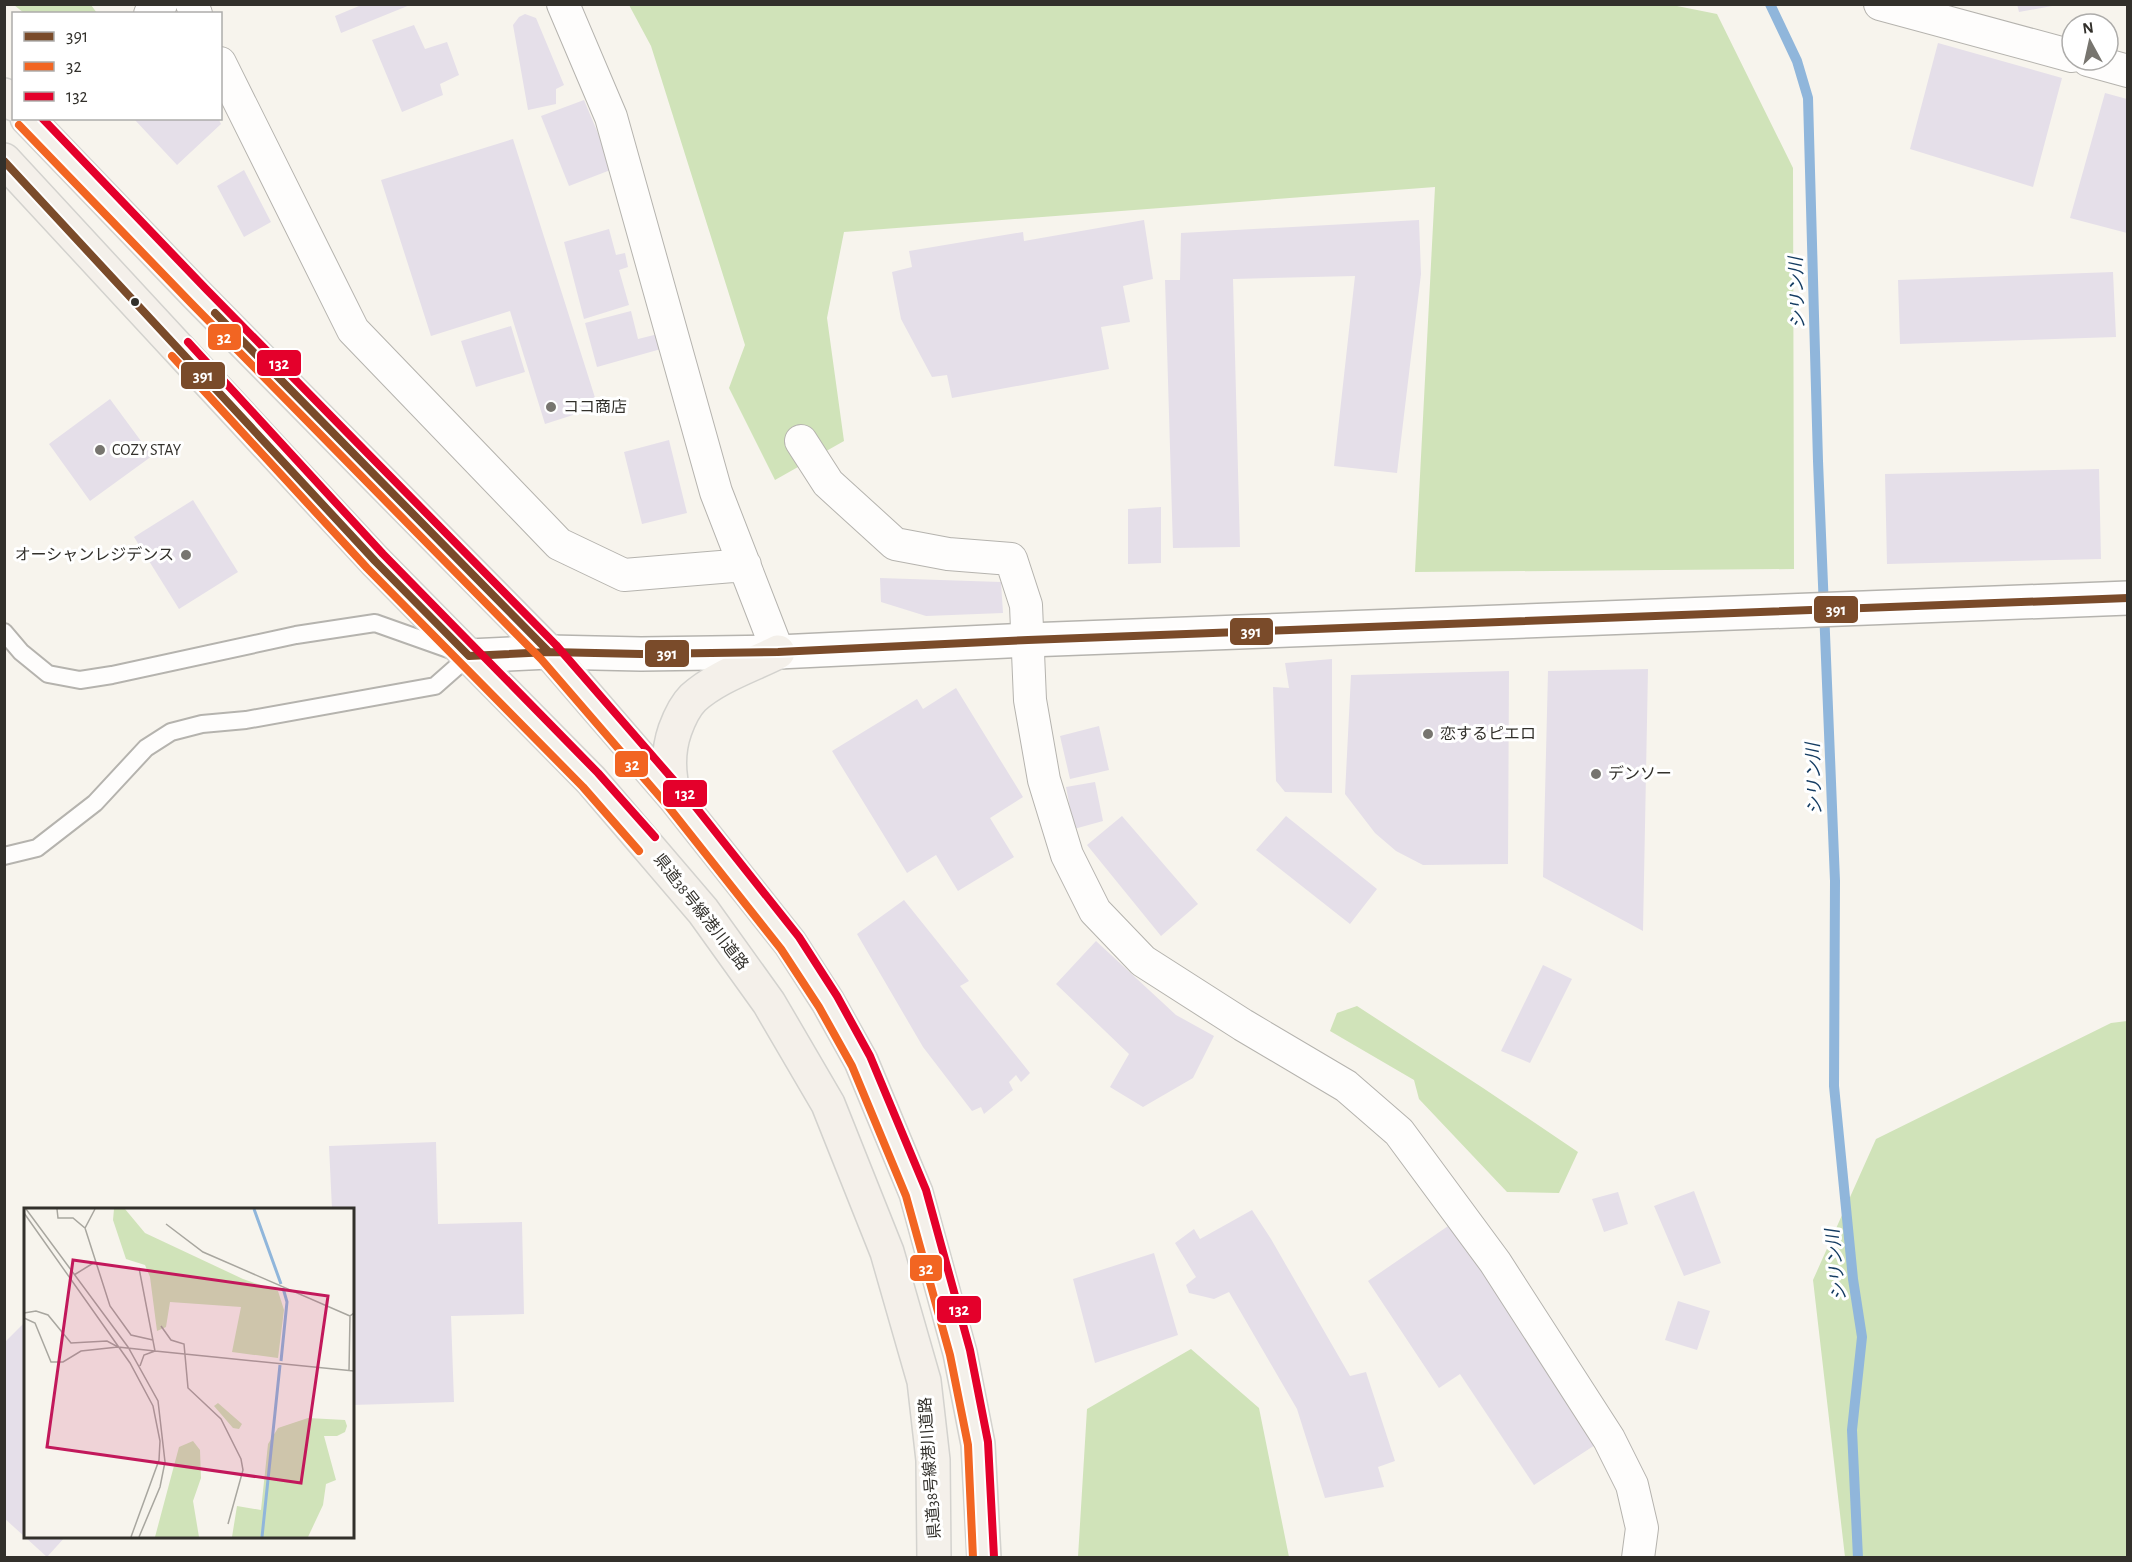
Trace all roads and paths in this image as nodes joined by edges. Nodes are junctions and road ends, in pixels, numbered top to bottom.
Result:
1 (563, 4) edge
2 (1880, 4) edge
3 (2060, 53) edge
4 (222, 67) edge
5 (29, 120) edge
6 (4, 160) edge
7 (801, 441) dead end
8 (745, 565) junction
9 (2127, 598) edge
10 (4, 632) edge
11 (1028, 640) junction
12 (549, 652) junction
13 (778, 652) junction
14 (469, 656) junction
15 (675, 798) junction
16 (4, 856) edge
17 (934, 1557) edge
18 (984, 1557) edge
19 (1638, 1557) edge

1 - 8 street
2 - 3 street
4 - 8 street
5 - 12 main road
6 - 14 main road, 県道38号線港川道路
7 - 11 street
8 - 13 street
9 - 11 street
10 - 14 lane
11 - 13 street
11 - 19 street
12 - 13 street
12 - 14 street
12 - 15 main road
13 - 15 main road
14 - 16 lane
14 - 17 main road, 県道38号線港川道路
15 - 18 main road

